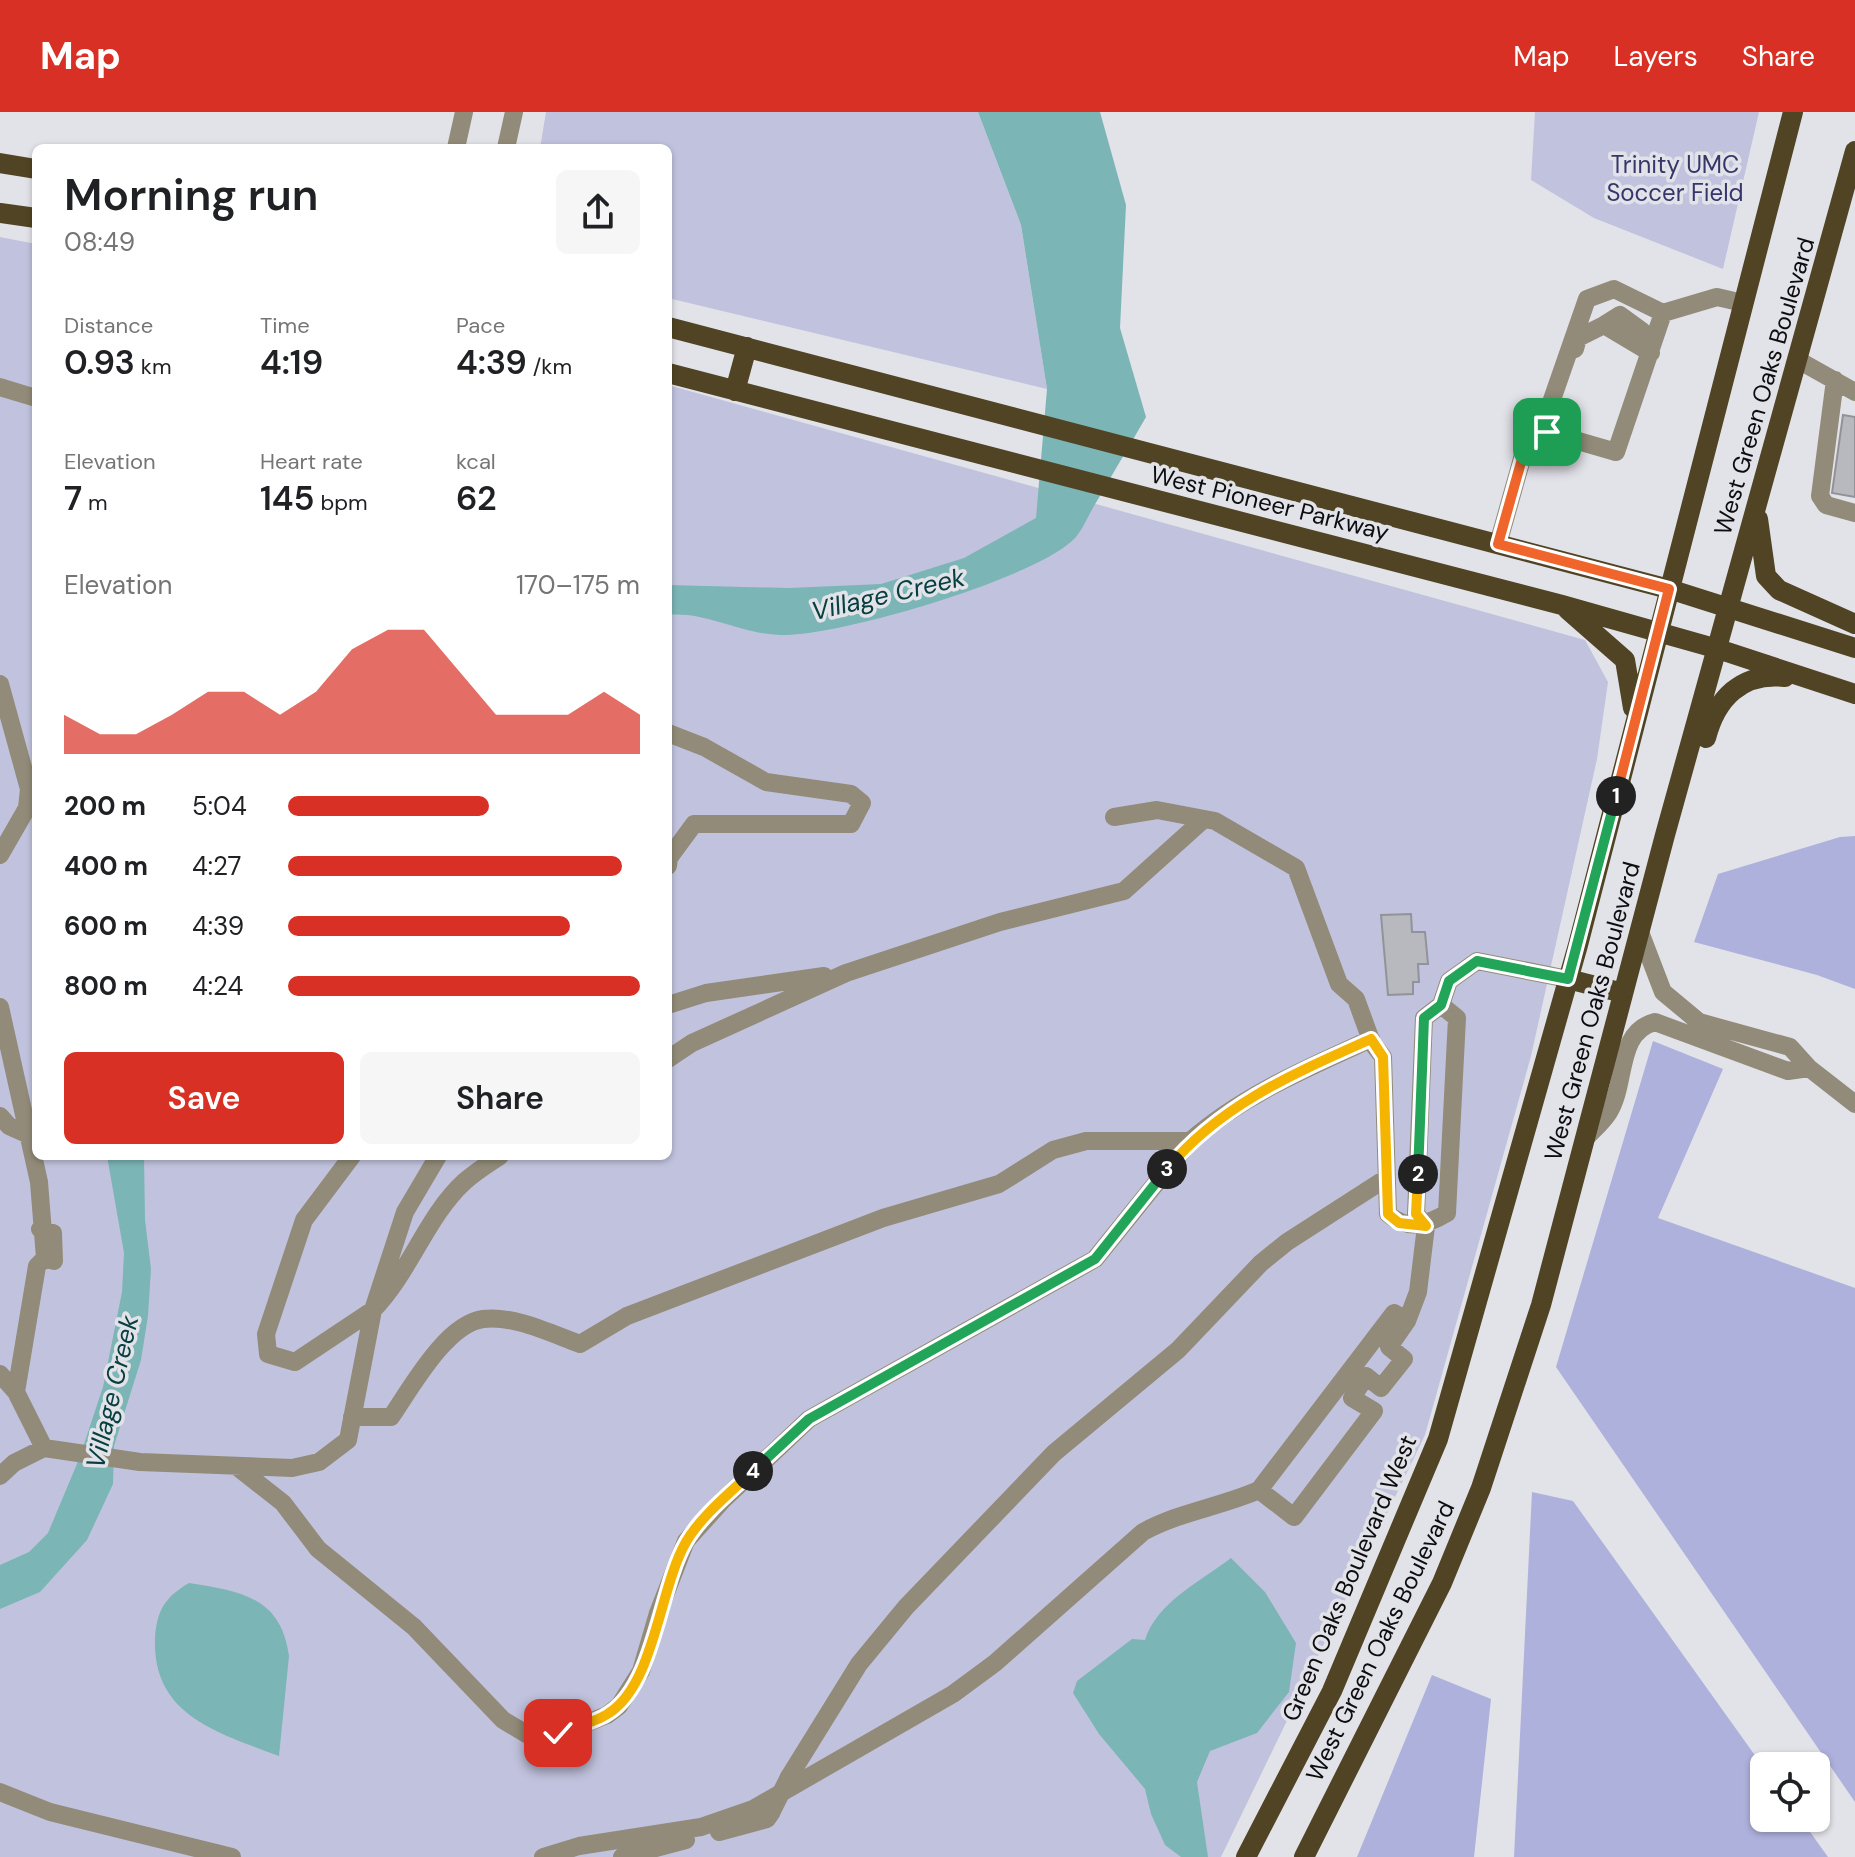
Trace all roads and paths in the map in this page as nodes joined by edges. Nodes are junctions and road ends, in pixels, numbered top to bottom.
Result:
1 (464, 112) edge
2 (514, 112) edge
3 (1793, 112) edge
4 (457, 144) edge
5 (507, 144) edge
6 (1855, 151) edge
7 (0, 163) edge
8 (32, 168) edge
9 (1852, 172) edge
10 (0, 213) edge
11 (32, 217) edge
12 (1743, 303) junction
13 (1663, 313) junction
14 (672, 328) edge
15 (747, 347) junction
16 (1647, 349) junction
17 (1798, 360) junction
18 (672, 374) edge
19 (1835, 380) junction
20 (0, 387) edge
21 (735, 391) junction
22 (1855, 392) edge
23 (32, 397) edge
24 (1547, 423) junction
25 (1757, 509) junction
26 (1855, 513) edge
27 (1498, 544) junction
28 (1669, 589) junction
29 (1562, 605) junction
30 (1728, 607) junction
31 (1855, 624) edge
32 (1658, 632) junction
33 (1855, 648) edge
34 (1718, 649) junction
35 (1815, 681) junction
36 (0, 684) edge
37 (1855, 694) edge
38 (1634, 726) junction
39 (672, 735) edge
40 (1114, 817) dead end
41 (1204, 819) junction
42 (672, 854) edge
43 (0, 855) edge
44 (1659, 864) junction
45 (1640, 932) junction
46 (846, 973) junction
47 (1568, 979) junction
48 (1623, 993) junction
49 (672, 1004) edge
50 (1441, 1005) junction
51 (0, 1007) edge
52 (1371, 1039) junction
53 (1728, 1039) junction
54 (672, 1056) edge
55 (1855, 1104) edge
56 (0, 1116) edge
57 (29, 1135) junction
58 (1190, 1141) junction
59 (1583, 1142) junction
60 (32, 1149) edge
61 (34, 1160) edge
62 (349, 1160) edge
63 (436, 1160) edge
64 (494, 1160) edge
65 (1385, 1179) junction
66 (1426, 1226) junction
67 (373, 1310) junction
68 (1475, 1311) joint
69 (1407, 1321) junction
70 (0, 1374) edge
71 (16, 1392) junction
72 (352, 1417) junction
73 (50, 1448) junction
74 (236, 1466) junction
75 (0, 1476) edge
76 (1259, 1490) junction
77 (0, 1792) edge
78 (232, 1857) edge
79 (543, 1857) edge
80 (622, 1857) edge
81 (1246, 1857) edge
82 (1304, 1857) edge

1 - 4 street
2 - 5 street
3 - 12 main road, West Green Oaks Boulevard
6 - 9 main road, West Green Oaks Boulevard
7 - 8 main road
9 - 17 main road, West Green Oaks Boulevard
10 - 11 main road
12 - 13 street
12 - 28 main road, West Green Oaks Boulevard
13 - 16 street
13 - 24 street
14 - 15 main road, West Pioneer Parkway
15 - 21 main road
15 - 27 main road, West Pioneer Parkway
16 - 24 street
16 - 24 street
17 - 19 street
17 - 25 main road, West Green Oaks Boulevard
18 - 21 main road, West Pioneer Parkway
19 - 22 street
19 - 26 street
20 - 23 street
21 - 29 main road, West Pioneer Parkway
24 - 27 street
25 - 30 main road, West Green Oaks Boulevard
25 - 31 main road
27 - 28 main road, West Pioneer Parkway
28 - 30 main road, West Pioneer Parkway
28 - 32 main road, West Green Oaks Boulevard
29 - 32 main road, West Pioneer Parkway
29 - 38 main road
30 - 33 main road, West Pioneer Parkway
30 - 34 main road, West Green Oaks Boulevard
32 - 34 main road, West Pioneer Parkway
32 - 38 main road, West Green Oaks Boulevard
34 - 35 main road, West Pioneer Parkway
34 - 44 main road, West Green Oaks Boulevard
35 - 37 main road, West Pioneer Parkway
35 - 44 main road
36 - 43 street
38 - 47 main road, West Green Oaks Boulevard
39 - 42 street
40 - 41 street
41 - 46 street
41 - 52 street
44 - 45 main road, West Green Oaks Boulevard
45 - 48 main road, West Green Oaks Boulevard
45 - 53 street
46 - 49 street
46 - 54 street
47 - 48 main road
47 - 50 street
47 - 68 main road, West Green Oaks Boulevard
48 - 59 main road, West Green Oaks Boulevard
50 - 66 street
50 - 66 street
51 - 57 street
52 - 58 street
52 - 65 street
53 - 55 street
53 - 59 street
56 - 57 street
57 - 60 street
58 - 72 street
58 - 74 street
59 - 82 main road, West Green Oaks Boulevard
61 - 71 street
62 - 67 street
63 - 67 street
64 - 67 street
65 - 66 street
65 - 80 street, bridge
66 - 69 street
67 - 72 street
68 - 81 main road, Green Oaks Boulevard West
69 - 76 street
69 - 76 street
70 - 71 street
71 - 73 street
72 - 74 street
73 - 74 street
73 - 75 street
76 - 79 street
77 - 78 street

